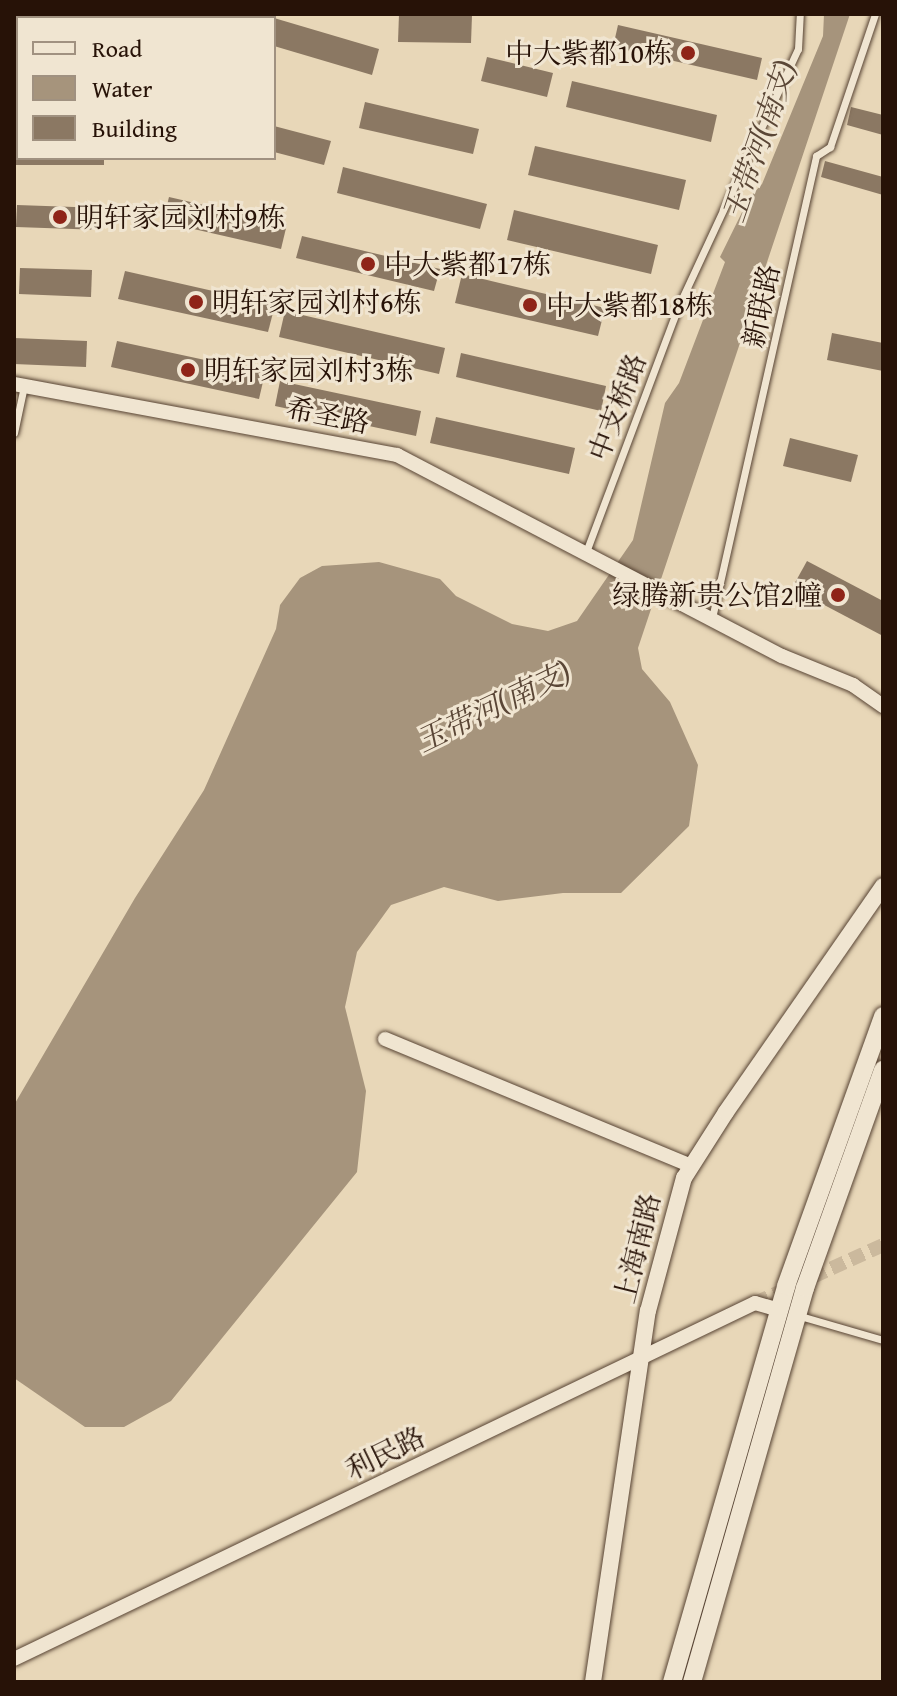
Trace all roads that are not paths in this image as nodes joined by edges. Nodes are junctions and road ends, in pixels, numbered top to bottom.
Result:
1 (800, 14) edge
2 (875, 14) edge
3 (19, 384) edge
4 (14, 433) edge
5 (586, 552) junction
6 (712, 618) junction
7 (883, 706) edge
8 (883, 886) edge
9 (883, 1016) edge
10 (385, 1039) dead end
11 (883, 1070) edge
12 (691, 1166) junction
13 (788, 1313) junction
14 (883, 1340) edge
15 (644, 1358) junction
16 (14, 1659) edge
17 (593, 1682) edge
18 (672, 1682) edge
19 (692, 1682) edge

1 - 5 lane, 中支桥路
2 - 6 lane, 新联路
3 - 4 lane
3 - 5 street, 希圣路
5 - 6 street, 希圣路
6 - 7 street
8 - 12 street, 上海南路
9 - 13 main road
10 - 12 street
11 - 13 main road
12 - 15 street, 上海南路
13 - 14 lane
13 - 15 street, 利民路
13 - 18 main road
13 - 19 main road
15 - 16 street, 利民路
15 - 17 street, 上海南路

